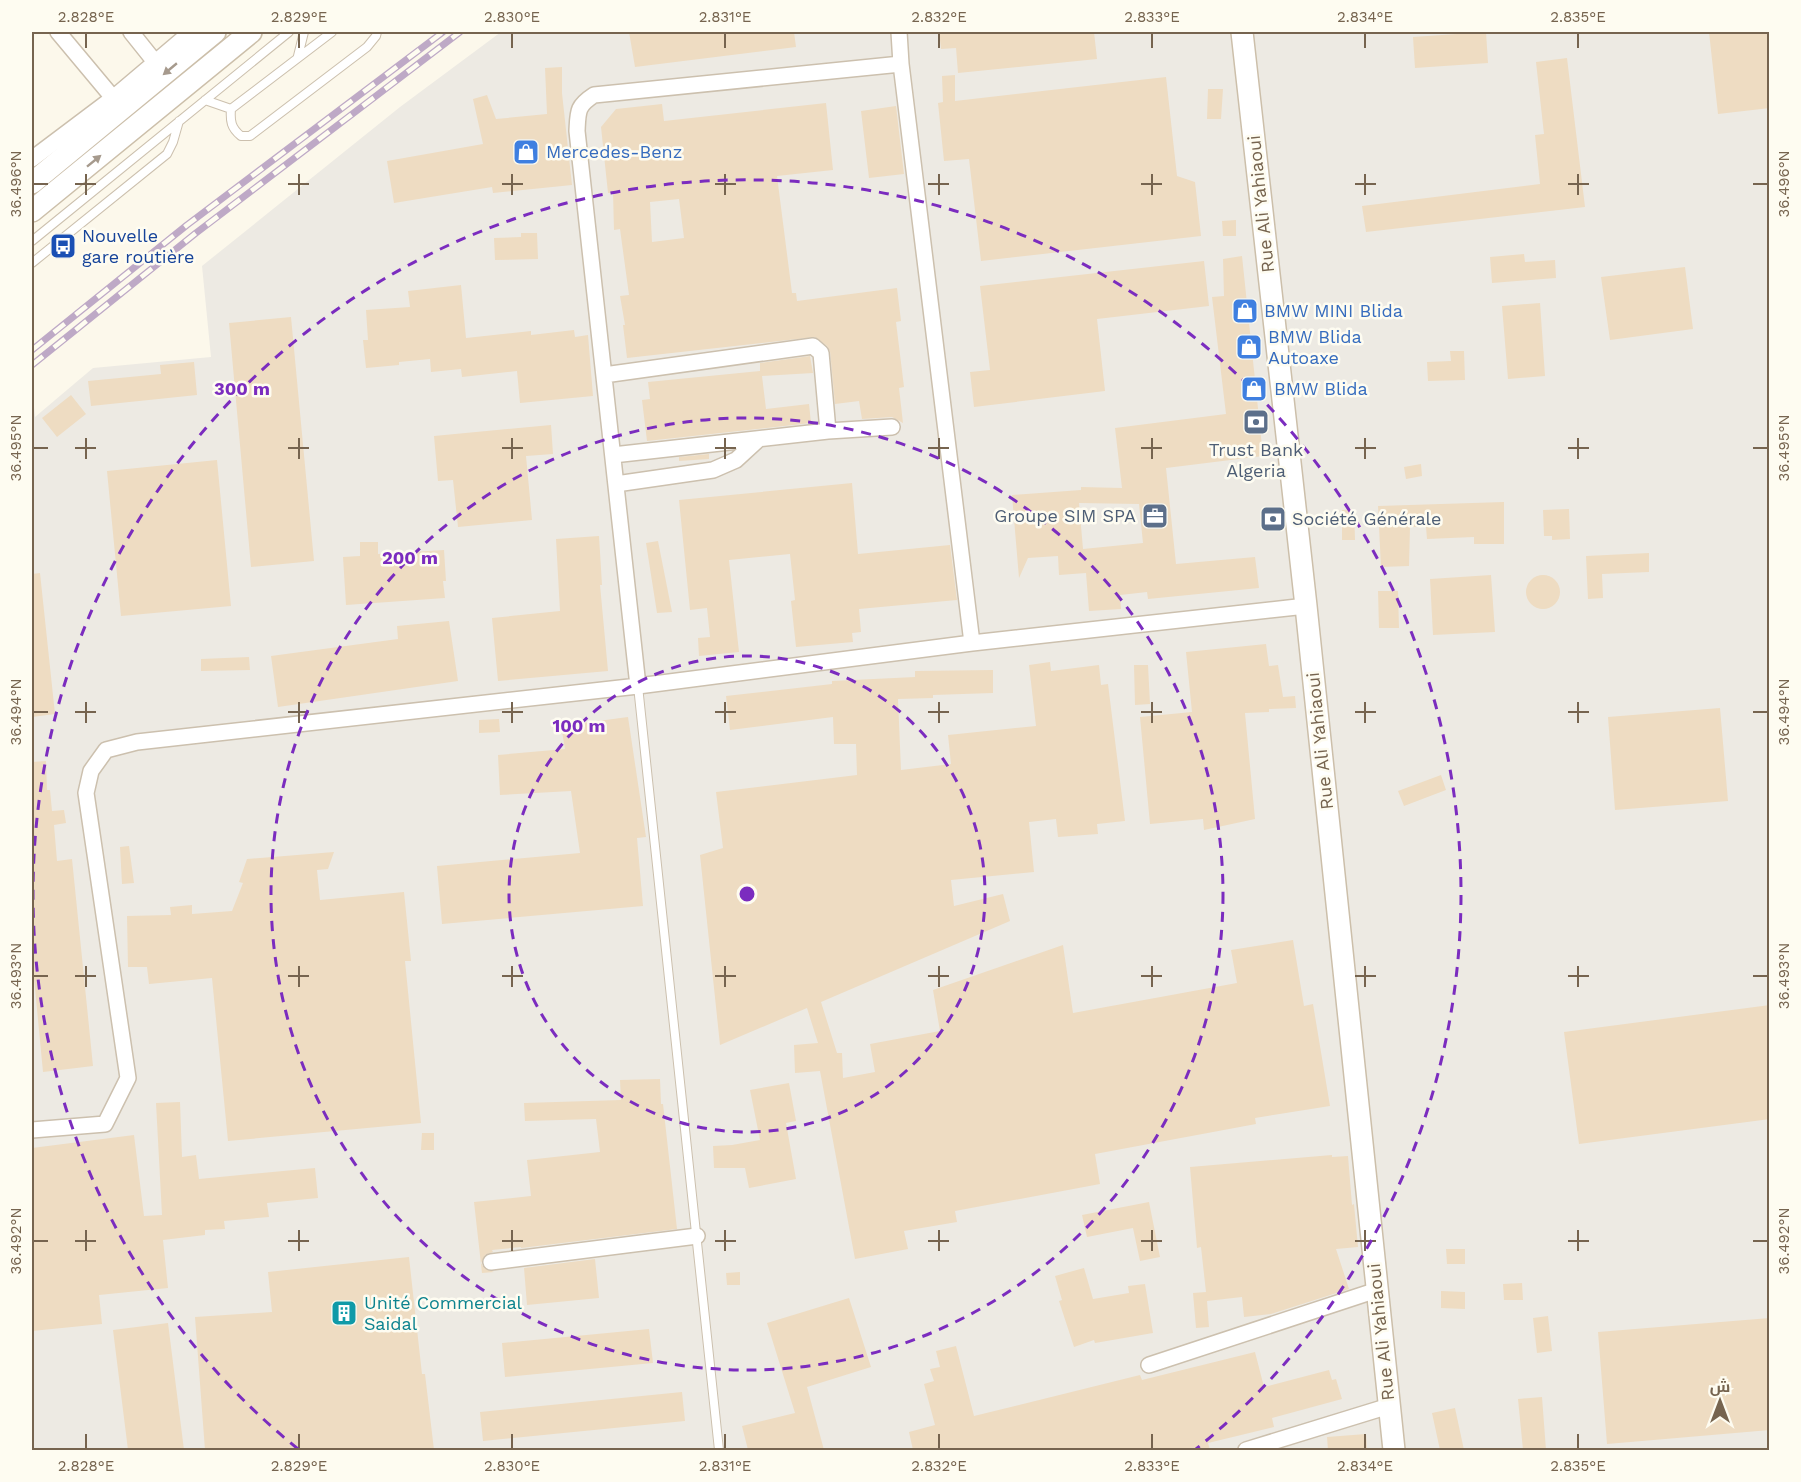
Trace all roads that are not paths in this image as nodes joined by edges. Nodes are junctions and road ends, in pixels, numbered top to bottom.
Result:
1 (58, 32) edge
2 (131, 32) edge
3 (191, 32) edge
4 (215, 32) edge
5 (251, 32) edge
6 (288, 32) edge
7 (304, 32) edge
8 (332, 32) edge
9 (377, 32) edge
10 (899, 32) edge
11 (1242, 32) edge
12 (297, 57) junction
13 (155, 62) junction
14 (901, 64) junction
15 (205, 100) junction
16 (118, 104) junction
17 (231, 109) junction
18 (178, 121) junction
19 (137, 126) junction
20 (32, 159) edge
21 (32, 183) edge
22 (32, 211) edge
23 (32, 241) edge
24 (32, 263) edge
25 (604, 375) junction
26 (892, 427) dead end
27 (828, 431) junction
28 (759, 439) junction
29 (613, 455) junction
30 (616, 484) junction
31 (1306, 606) junction
32 (972, 643) junction
33 (638, 686) junction
34 (32, 1130) edge
35 (697, 1236) junction
36 (491, 1262) dead end
37 (1377, 1290) junction
38 (1149, 1365) dead end
39 (1389, 1406) junction
40 (719, 1450) edge
41 (1246, 1450) edge
42 (1394, 1450) edge

1 - 16 street
2 - 13 street
3 - 13 street
4 -> 16 main road
5 - 19 main road
6 - 15 lane
7 - 12 lane
8 - 12 lane
9 - 17 lane
10 - 14 street
11 - 31 main road, Rue Ali Yahiaoui
12 - 17 lane
13 - 16 street
14 - 25 street
14 - 32 street
15 - 17 lane
15 - 18 lane
16 - 19 street
16 - 20 street
16 - 21 main road
18 - 23 lane
18 - 24 lane
22 -> 19 main road
25 - 27 street
25 - 29 street
26 - 27 street
27 - 28 street
28 - 29 street
28 - 30 street
29 - 30 street
30 - 33 street
31 - 32 street
31 - 37 main road, Rue Ali Yahiaoui
32 - 33 street
33 - 34 street
33 - 35 lane
35 - 36 street
35 - 40 lane
37 - 38 street
37 - 39 main road, Rue Ali Yahiaoui
39 - 41 street
39 - 42 main road, Rue Ali Yahiaoui

